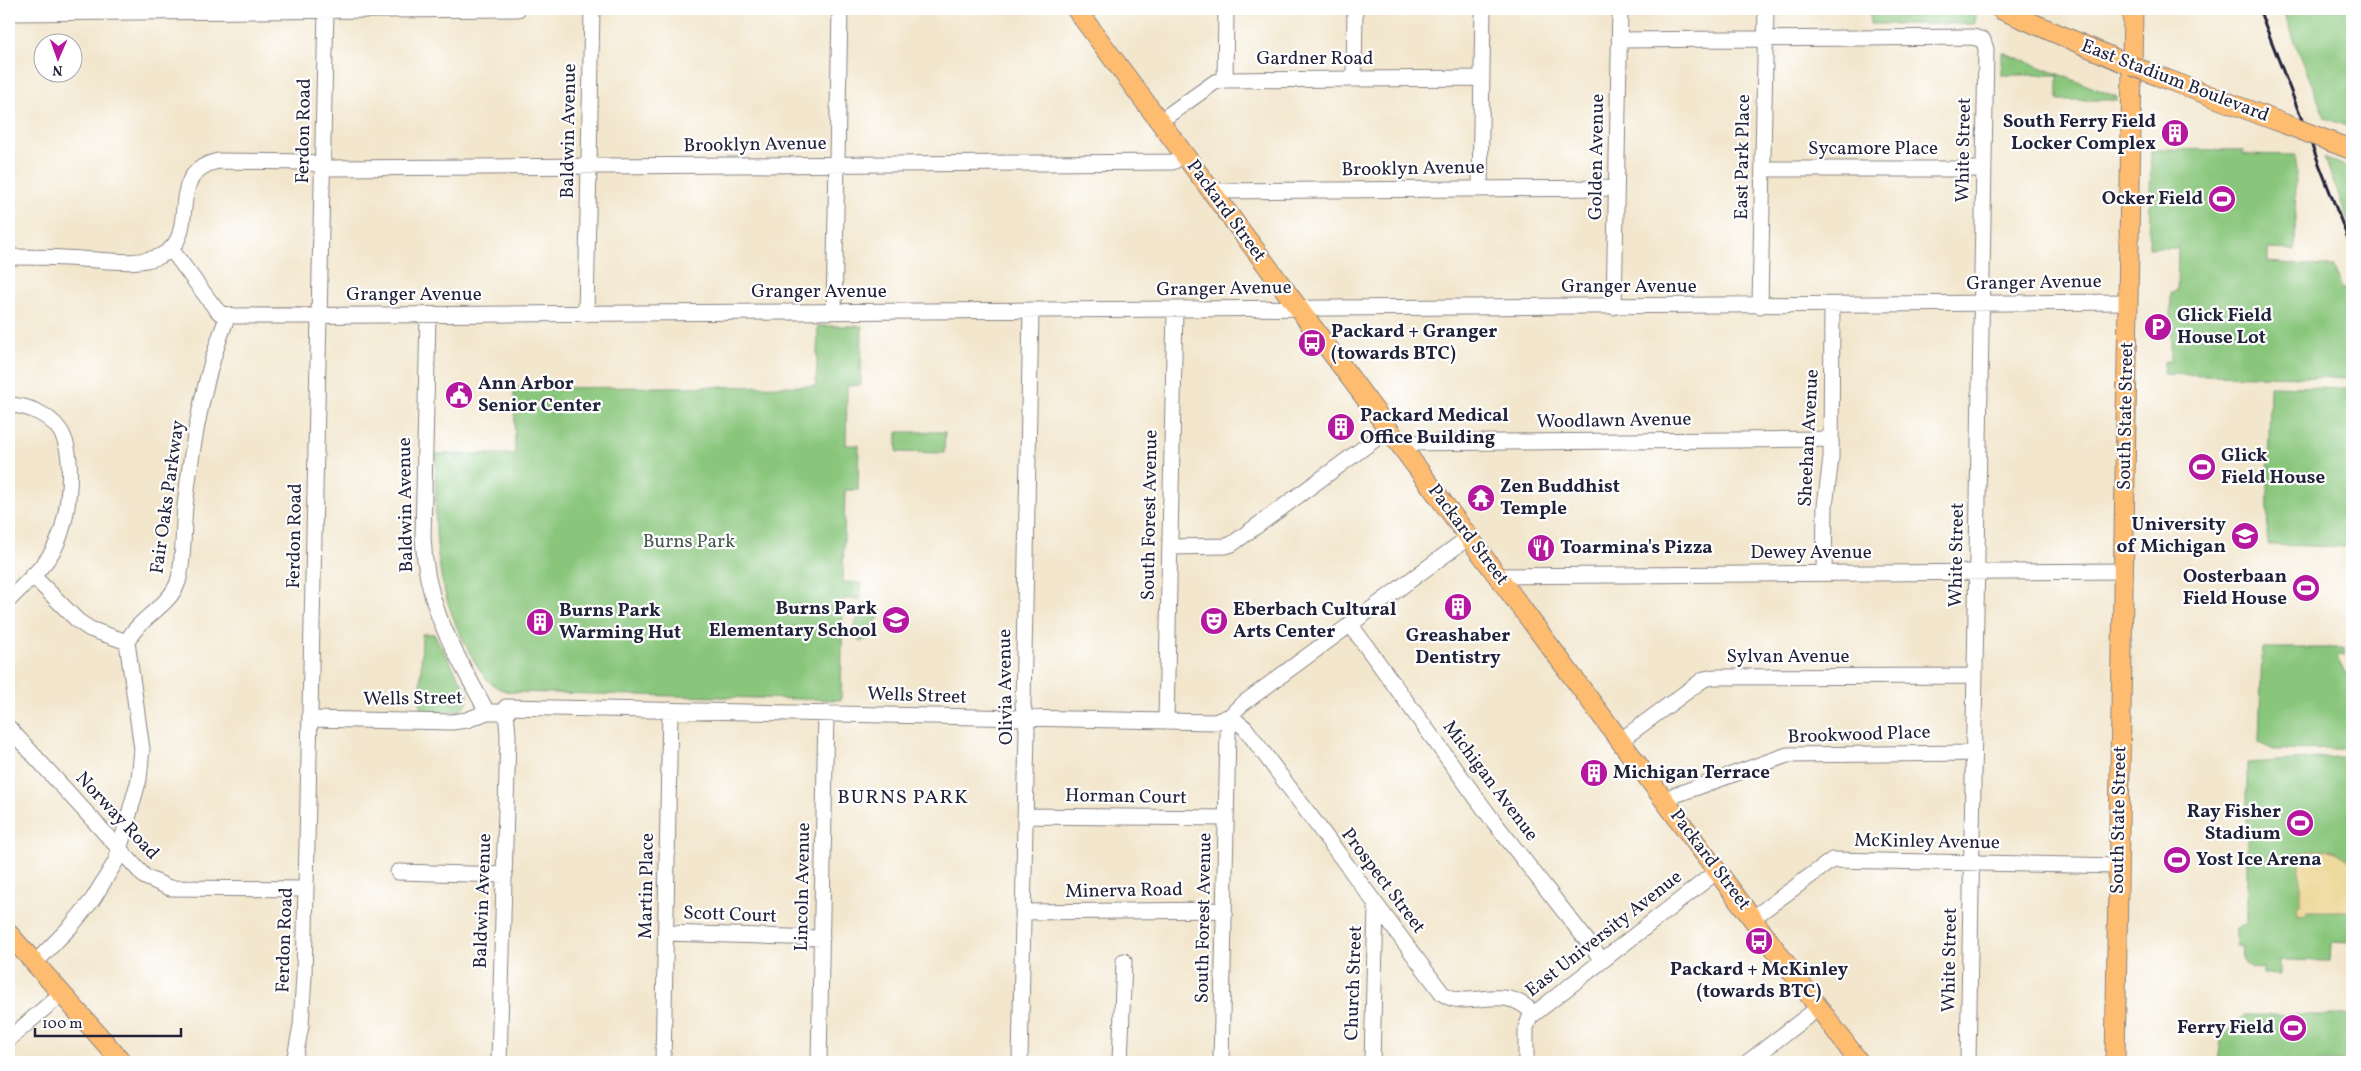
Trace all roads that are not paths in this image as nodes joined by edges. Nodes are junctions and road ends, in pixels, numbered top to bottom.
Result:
1 (518, 9) edge
2 (592, 9) edge
3 (840, 9) edge
4 (1076, 9) edge
5 (1226, 9) edge
6 (1355, 9) edge
7 (1483, 9) edge
8 (1620, 9) edge
9 (1766, 9) edge
10 (2000, 9) edge
11 (2133, 9) edge
12 (326, 10) edge
13 (9, 13) edge
14 (1766, 39) junction
15 (1620, 40) junction
16 (1482, 78) junction
17 (1354, 79) junction
18 (1225, 80) junction
19 (1160, 121) junction
20 (2352, 150) edge
21 (1184, 154) junction
22 (836, 164) junction
23 (323, 166) junction
24 (588, 168) junction
25 (1763, 169) junction
26 (1984, 169) junction
27 (1480, 188) junction
28 (1616, 188) junction
29 (1211, 191) junction
30 (171, 249) junction
31 (9, 257) edge
32 (2128, 302) junction
33 (1982, 304) junction
34 (1832, 305) junction
35 (1760, 306) junction
36 (1297, 307) junction
37 (1614, 307) junction
38 (1031, 310) junction
39 (1174, 310) junction
40 (834, 312) junction
41 (586, 314) junction
42 (428, 315) junction
43 (228, 316) junction
44 (320, 316) junction
45 (9, 405) edge
46 (1393, 436) junction
47 (1832, 439) junction
48 (1469, 537) junction
49 (1170, 547) junction
50 (2124, 571) junction
51 (1824, 572) junction
52 (1976, 573) junction
53 (32, 575) junction
54 (1498, 576) junction
55 (9, 600) edge
56 (1350, 624) junction
57 (127, 642) junction
58 (1975, 676) junction
59 (670, 710) junction
60 (487, 712) junction
61 (506, 712) junction
62 (826, 713) junction
63 (1230, 716) junction
64 (310, 719) junction
65 (1026, 719) junction
66 (1166, 720) junction
67 (9, 728) edge
68 (1621, 740) junction
69 (1973, 753) junction
70 (1664, 799) junction
71 (1025, 816) junction
72 (1226, 818) junction
73 (119, 850) junction
74 (1972, 862) junction
75 (2118, 866) junction
76 (398, 872) dead end
77 (1716, 872) junction
78 (505, 875) junction
79 (306, 889) junction
80 (1376, 906) junction
81 (1224, 910) junction
82 (1023, 912) junction
83 (1753, 918) junction
84 (666, 933) junction
85 (9, 934) edge
86 (822, 938) junction
87 (1602, 960) junction
88 (1124, 961) dead end
89 (34, 964) junction
90 (62, 994) junction
91 (1818, 1008) junction
92 (1534, 1014) junction
93 (9, 1039) edge
94 (122, 1062) edge
95 (294, 1062) edge
96 (499, 1062) edge
97 (663, 1062) edge
98 (819, 1062) edge
99 (1020, 1062) edge
100 (1120, 1062) edge
101 (1221, 1062) edge
102 (1372, 1062) edge
103 (1526, 1062) edge
104 (1748, 1062) edge
105 (1859, 1062) edge
106 (1968, 1062) edge
107 (2115, 1062) edge

1 - 12 street
2 - 24 street, Baldwin Avenue
3 - 22 street
4 - 19 main road, Packard Street
5 - 18 street
6 - 17 street
7 - 16 street
8 - 15 street, Golden Avenue
9 - 14 street, East Park Place
10 - 20 main road, East Stadium Boulevard, bridge
11 - 32 main road, South State Street
12 - 13 street
12 - 23 street, Ferdon Road
14 - 15 street
14 - 25 street, East Park Place
14 - 26 street, White Street
15 - 28 street, Golden Avenue
16 - 17 street, Gardner Road
16 - 27 street
17 - 18 street, Gardner Road
18 - 19 street, Gardner Road
19 - 21 main road, Packard Street
21 - 22 street, Brooklyn Avenue
21 - 29 main road, Packard Street
22 - 24 street, Brooklyn Avenue
22 - 40 street
23 - 24 street, Brooklyn Avenue
23 - 30 street, Brooklyn Avenue
23 - 44 street, Ferdon Road
24 - 41 street, Baldwin Avenue
25 - 26 street, Sycamore Place
25 - 35 street, East Park Place
26 - 33 street, White Street
27 - 28 street, Brooklyn Avenue
27 - 29 street, Brooklyn Avenue
28 - 37 street, Golden Avenue
29 - 36 main road, Packard Street
30 - 31 street
30 - 43 street
32 - 33 street, Granger Avenue
32 - 50 main road, South State Street
33 - 34 street, Granger Avenue
33 - 52 street, White Street
34 - 35 street, Granger Avenue
34 - 47 street, Sheehan Avenue
35 - 37 street, Granger Avenue
36 - 37 street, Granger Avenue
36 - 39 street, Granger Avenue
36 - 46 main road, Packard Street
38 - 39 street, Granger Avenue
38 - 40 street, Granger Avenue
38 - 65 street, Olivia Avenue
39 - 49 street, South Forest Avenue
40 - 41 street, Granger Avenue
41 - 42 street, Granger Avenue
42 - 44 street, Granger Avenue
42 - 60 street, Baldwin Avenue
43 - 44 street, Granger Avenue
43 - 57 street, Fair Oaks Parkway
44 - 64 street, Ferdon Road
45 - 53 street
46 - 47 street, Woodlawn Avenue
46 - 48 main road, Packard Street
46 - 49 street
47 - 51 street, Sheehan Avenue
48 - 54 main road, Packard Street
48 - 56 street, Wells Street
49 - 66 street, South Forest Avenue
50 - 52 street, Dewey Avenue
50 - 75 main road, South State Street
51 - 52 street, Dewey Avenue
51 - 54 street, Dewey Avenue
52 - 58 street, White Street
53 - 55 street
53 - 57 street
54 - 68 main road, Packard Street
56 - 63 street, Wells Street
56 - 87 street, Michigan Avenue
57 - 73 street
58 - 68 street, Sylvan Avenue
58 - 69 street, White Street
59 - 61 street, Wells Street
59 - 62 street, Wells Street
59 - 84 street, Martin Place
60 - 61 street, Wells Street
60 - 64 street, Wells Street
61 - 78 street, Baldwin Avenue
62 - 65 street, Wells Street
62 - 86 street, Lincoln Avenue
63 - 66 street, Wells Street
63 - 72 street, South Forest Avenue
63 - 80 street, Prospect Street
64 - 79 street, Ferdon Road
65 - 66 street, Wells Street
65 - 71 street, Olivia Avenue
67 - 73 street, Norway Road
68 - 70 main road, Packard Street
69 - 70 street, Brookwood Place
69 - 74 street, White Street
70 - 77 main road, Packard Street
71 - 72 street, Horman Court
71 - 82 street, Olivia Avenue
72 - 81 street, South Forest Avenue
73 - 79 street, Norway Road
73 - 89 street
74 - 75 street, McKinley Avenue
74 - 83 street, McKinley Avenue
74 - 106 street, White Street
75 - 107 main road, South State Street
76 - 78 street
77 - 83 main road, Packard Street
77 - 87 street, East University Avenue
78 - 96 street, Baldwin Avenue
79 - 95 street, Ferdon Road
80 - 92 street, Prospect Street
80 - 102 street, Church Street
81 - 82 street, Minerva Road
81 - 101 street, South Forest Avenue
82 - 99 street, Olivia Avenue
83 - 91 main road, Packard Street
84 - 86 street, Scott Court
84 - 97 street, Martin Place
85 - 89 main road
86 - 98 street, Lincoln Avenue
87 - 92 street, East University Avenue
88 - 100 street
89 - 90 main road
90 - 93 street
90 - 94 main road
91 - 104 street
91 - 105 main road, Packard Street
92 - 103 street, East University Avenue

